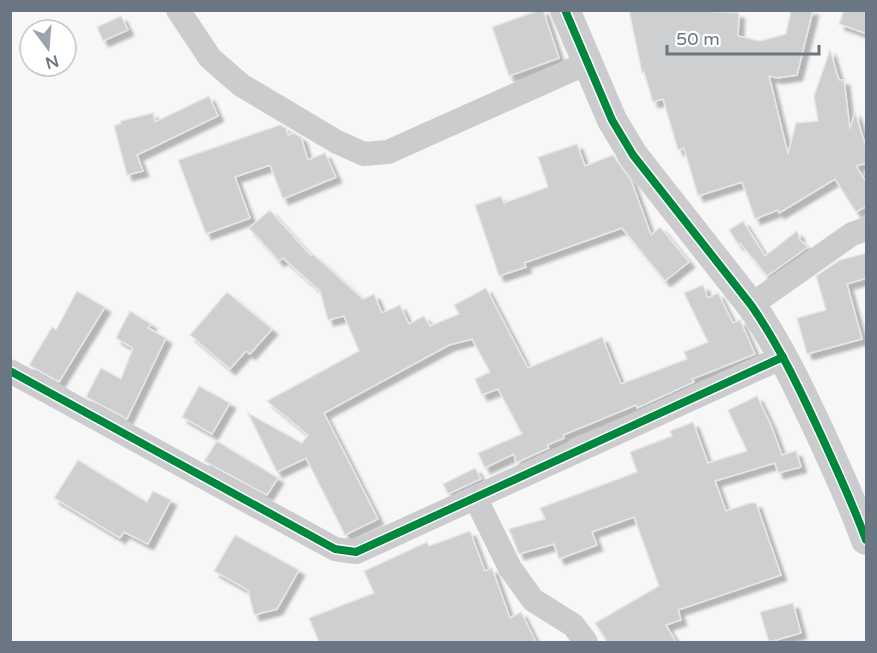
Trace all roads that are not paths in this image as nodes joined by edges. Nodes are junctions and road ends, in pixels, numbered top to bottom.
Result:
1 (178, 10) edge
2 (565, 10) edge
3 (587, 63) junction
4 (867, 229) edge
5 (751, 305) junction
6 (783, 357) junction
7 (10, 370) edge
8 (476, 499) junction
9 (867, 540) edge
10 (586, 642) edge

1 - 3 street
2 - 3 street
3 - 5 street
4 - 5 street
5 - 6 street
6 - 8 street
6 - 9 street
7 - 8 street
8 - 10 street

